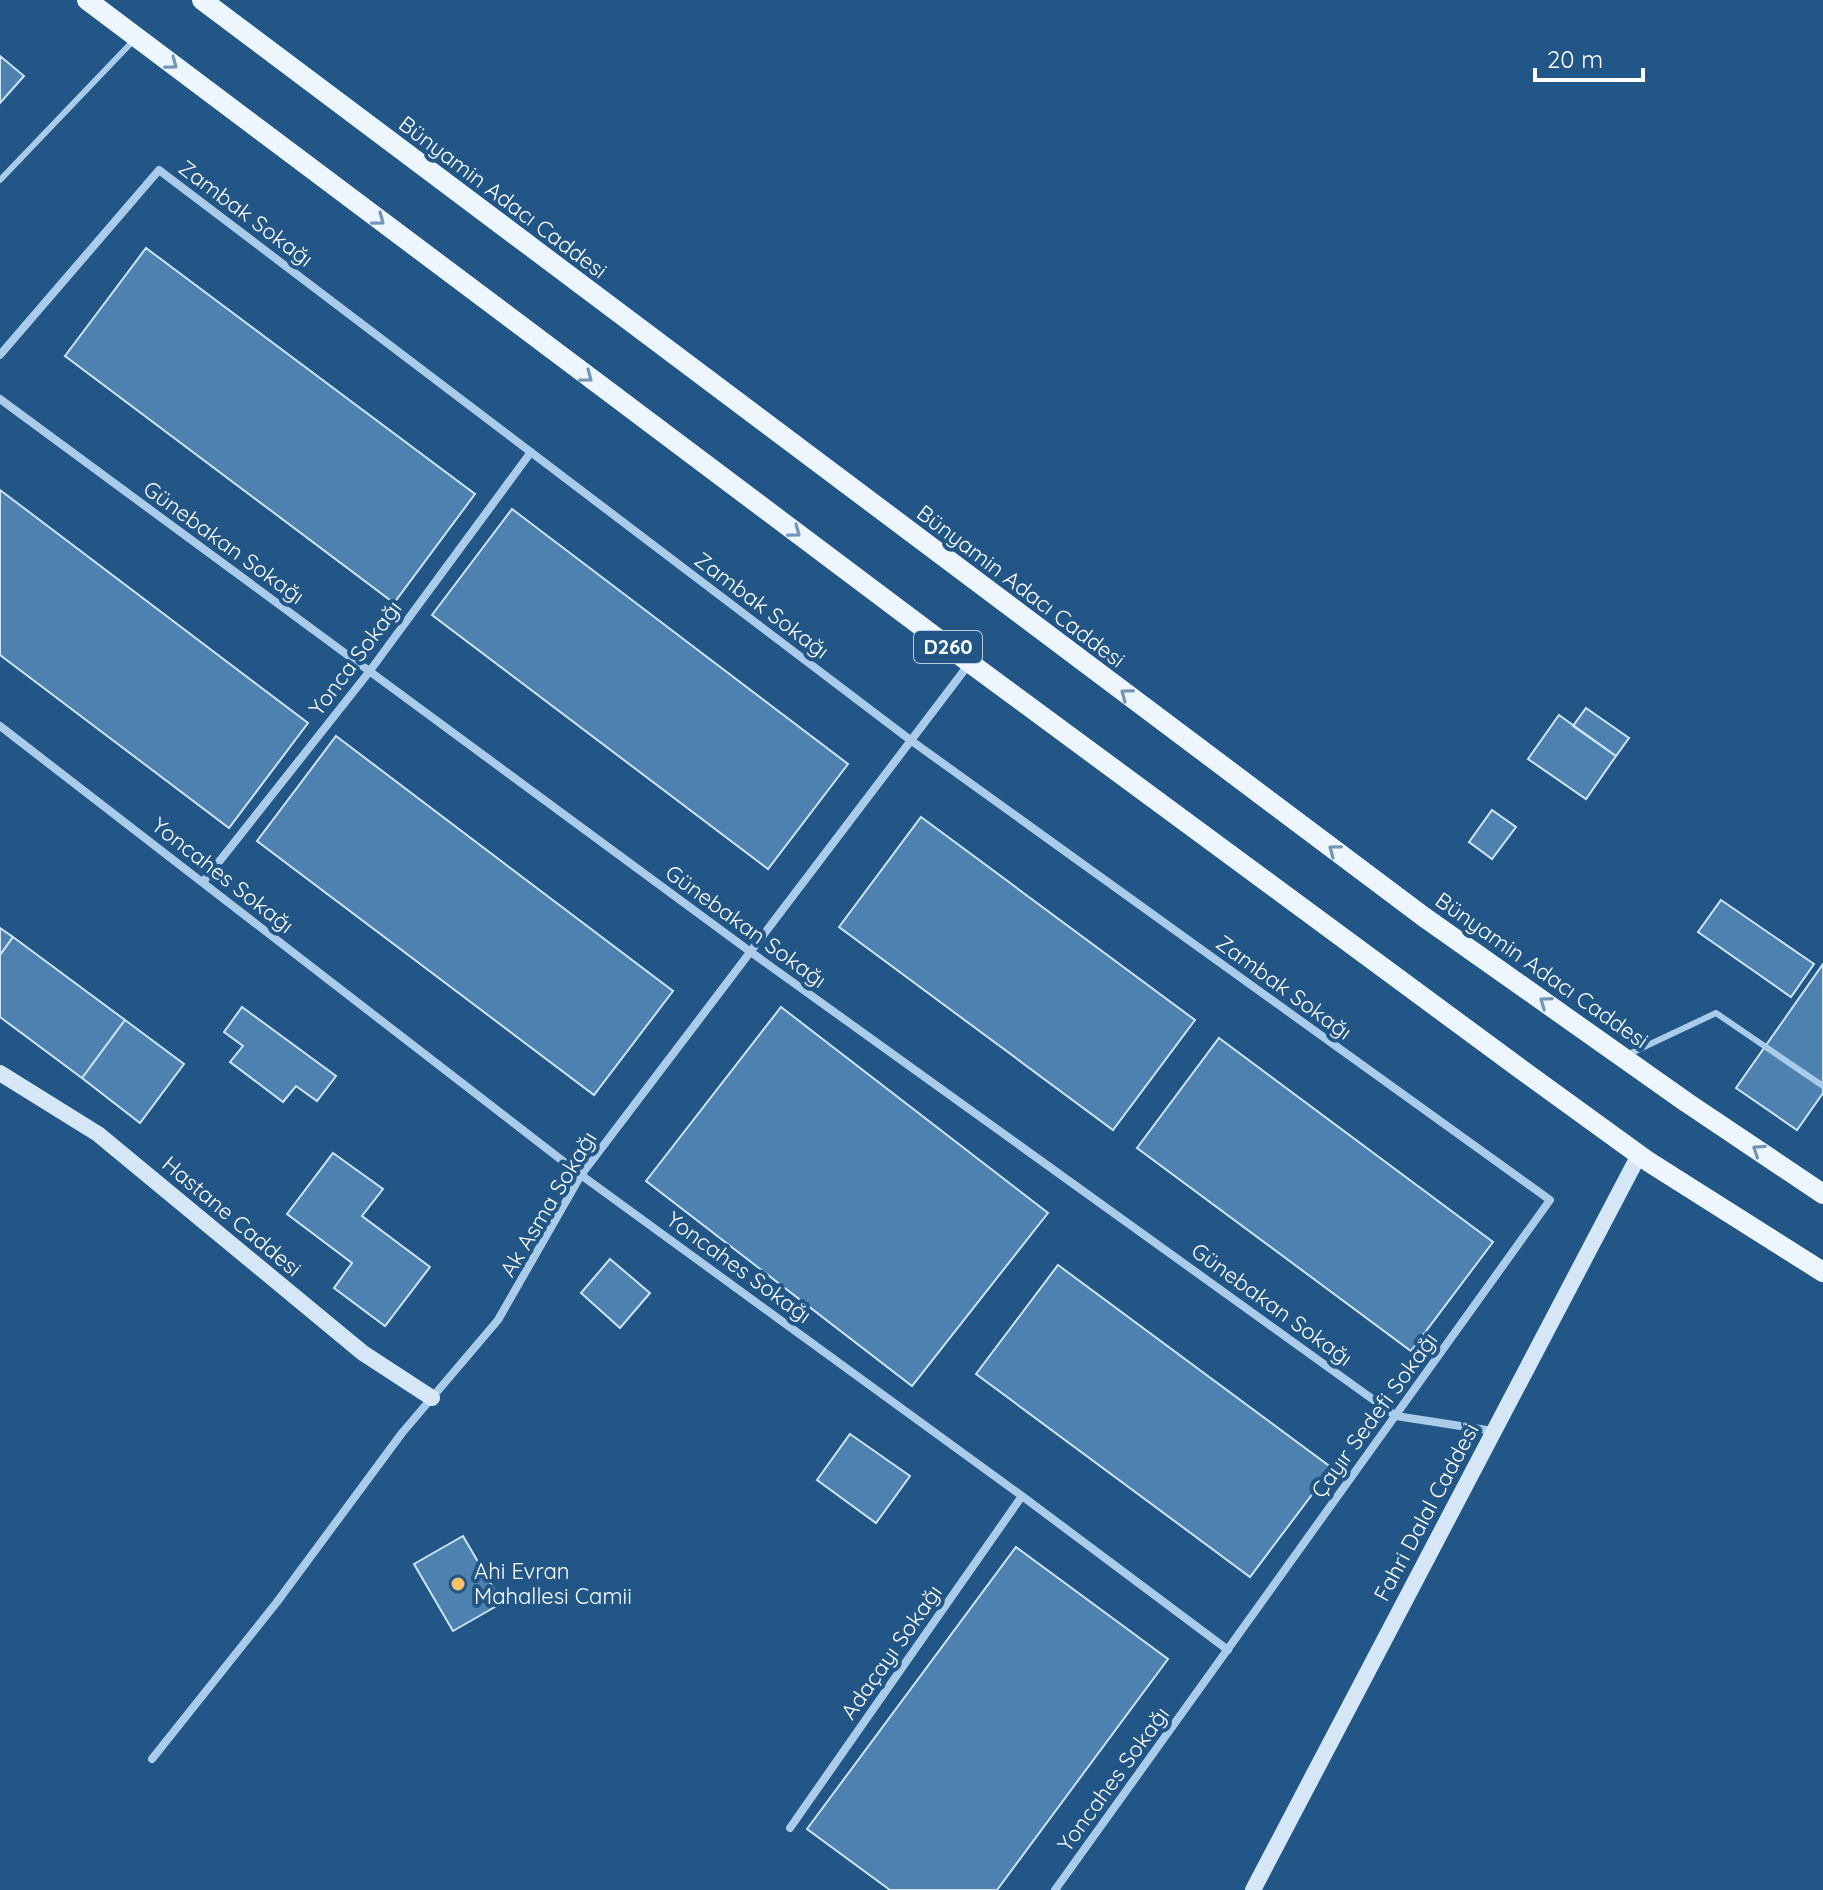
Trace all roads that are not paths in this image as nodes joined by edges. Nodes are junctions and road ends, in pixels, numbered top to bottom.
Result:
1 (87, 0) edge
2 (202, 0) edge
3 (137, 37) junction
4 (0, 180) edge
5 (0, 355) edge
6 (0, 399) edge
7 (531, 452) junction
8 (970, 663) junction
9 (369, 672) junction
10 (0, 726) edge
11 (909, 739) junction
12 (203, 882) junction
13 (748, 950) junction
14 (1623, 1057) junction
15 (0, 1073) edge
16 (1823, 1086) edge
17 (1639, 1155) junction
18 (581, 1175) junction
19 (1823, 1194) edge
20 (1550, 1200) joint
21 (1823, 1272) edge
22 (432, 1398) junction
23 (1396, 1416) junction
24 (1494, 1431) junction
25 (1022, 1496) junction
26 (1228, 1650) junction
27 (152, 1759) dead end
28 (790, 1828) dead end
29 (1055, 1890) edge
30 (1253, 1890) edge

1 - 3 main road, D260
14 -> 2 main road, Bünyamin Adacı Caddesi
3 - 4 lane
3 -> 8 main road, D260
5 - 7 street, Zambak Sokağı
6 - 9 street, Günebakan Sokağı
7 - 9 street, Yonca Sokağı
7 - 11 street, Zambak Sokağı
8 - 11 street, Ak Asma Sokağı
8 - 17 main road, D260
9 - 12 street, Yonca Sokağı
9 - 13 street, Günebakan Sokağı
10 - 12 street, Yoncahes Sokağı
11 - 13 street, Ak Asma Sokağı
11 - 20 street, Zambak Sokağı
12 - 18 street, Yoncahes Sokağı
13 - 18 street, Ak Asma Sokağı
13 - 23 street, Günebakan Sokağı
14 - 16 lane
19 -> 14 main road, Bünyamin Adacı Caddesi
15 - 22 street, Hastane Caddesi
17 - 21 main road, D260
17 - 24 street, Fahri Dalal Caddesi
18 - 22 street, Ak Asma Sokağı
18 - 25 street, Yoncahes Sokağı
20 - 23 street, Çayır Sedefi Sokağı
22 - 27 street, Ak Asma Sokağı
23 - 24 street, Günebakan Sokağı
23 - 26 street, Çayır Sedefi Sokağı
24 - 30 street, Fahri Dalal Caddesi
25 - 26 street, Yoncahes Sokağı
25 - 28 street, Adaçayı Sokağı
26 - 29 street, Yoncahes Sokağı

